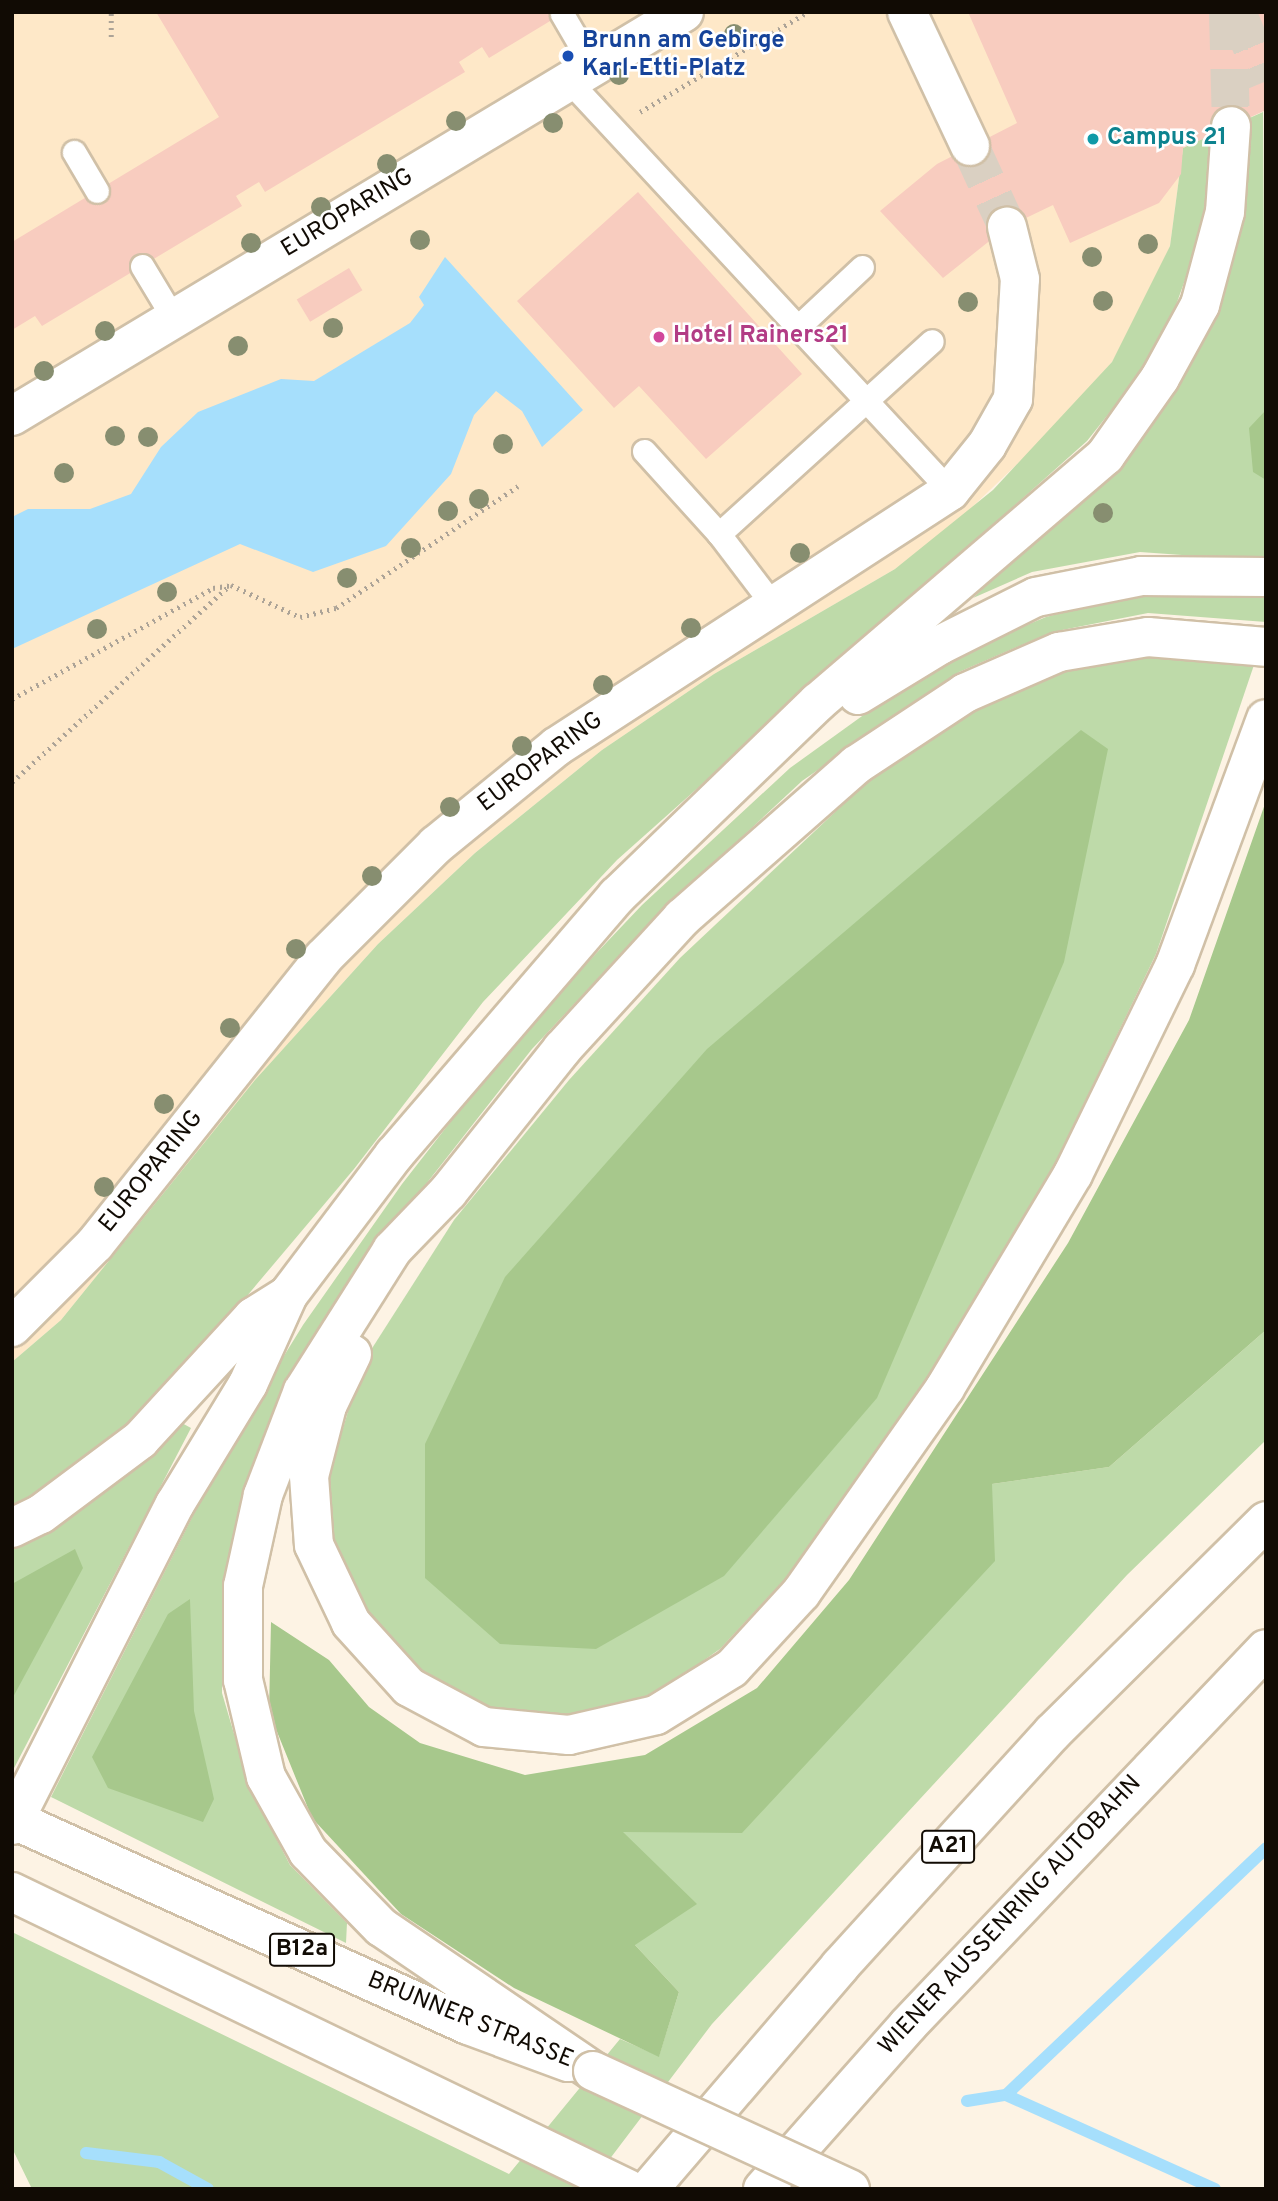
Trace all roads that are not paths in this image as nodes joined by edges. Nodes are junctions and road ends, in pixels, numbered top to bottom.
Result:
1 (684, 12) edge
2 (906, 12) edge
3 (562, 14) dead end
4 (581, 74) junction
5 (1231, 126) tunnel mouth
6 (970, 146) tunnel mouth
7 (74, 152) dead end
8 (97, 191) dead end
9 (1007, 227) tunnel mouth
10 (142, 266) dead end
11 (862, 267) dead end
12 (174, 319) junction
13 (797, 328) junction
14 (932, 341) dead end
15 (867, 402) junction
16 (12, 416) edge
17 (644, 451) dead end
18 (950, 491) junction
19 (719, 534) junction
20 (1266, 577) edge
21 (773, 606) junction
22 (1266, 647) edge
23 (1261, 734) edge
24 (722, 797) junction
25 (448, 1192) junction
26 (288, 1295) junction
27 (12, 1327) edge
28 (1266, 1521) edge
29 (12, 1528) edge
30 (1266, 1648) edge
31 (13, 1822) edge
32 (12, 1892) edge
33 (593, 2071) junction
34 (628, 2189) edge
35 (649, 2189) edge
36 (763, 2189) edge
37 (850, 2189) edge

1 - 4 main road, EUROPARING
2 - 6 main road
3 - 4 lane
4 - 12 main road, EUROPARING
4 - 13 lane
5 - 24 main road
7 - 8 lane
9 - 18 main road, EUROPARING
10 - 12 lane
11 - 13 lane
12 - 16 main road, EUROPARING
13 - 15 lane
14 - 15 lane
15 - 18 lane
15 - 19 lane
17 - 19 lane
18 - 21 main road, EUROPARING
19 - 21 lane
20 - 24 main road
21 - 27 main road, EUROPARING
22 - 25 main road
23 - 25 main road
24 - 26 main road
25 - 33 main road
26 - 29 main road
26 - 31 main road
28 - 35 main road, A21
30 - 36 main road, WIENER AUSSENRING AUTOBAHN
31 - 33 main road, BRUNNER STRASSE / B12a
32 - 34 main road
33 - 37 main road, BRUNNER STRASSE / B12a, bridge

